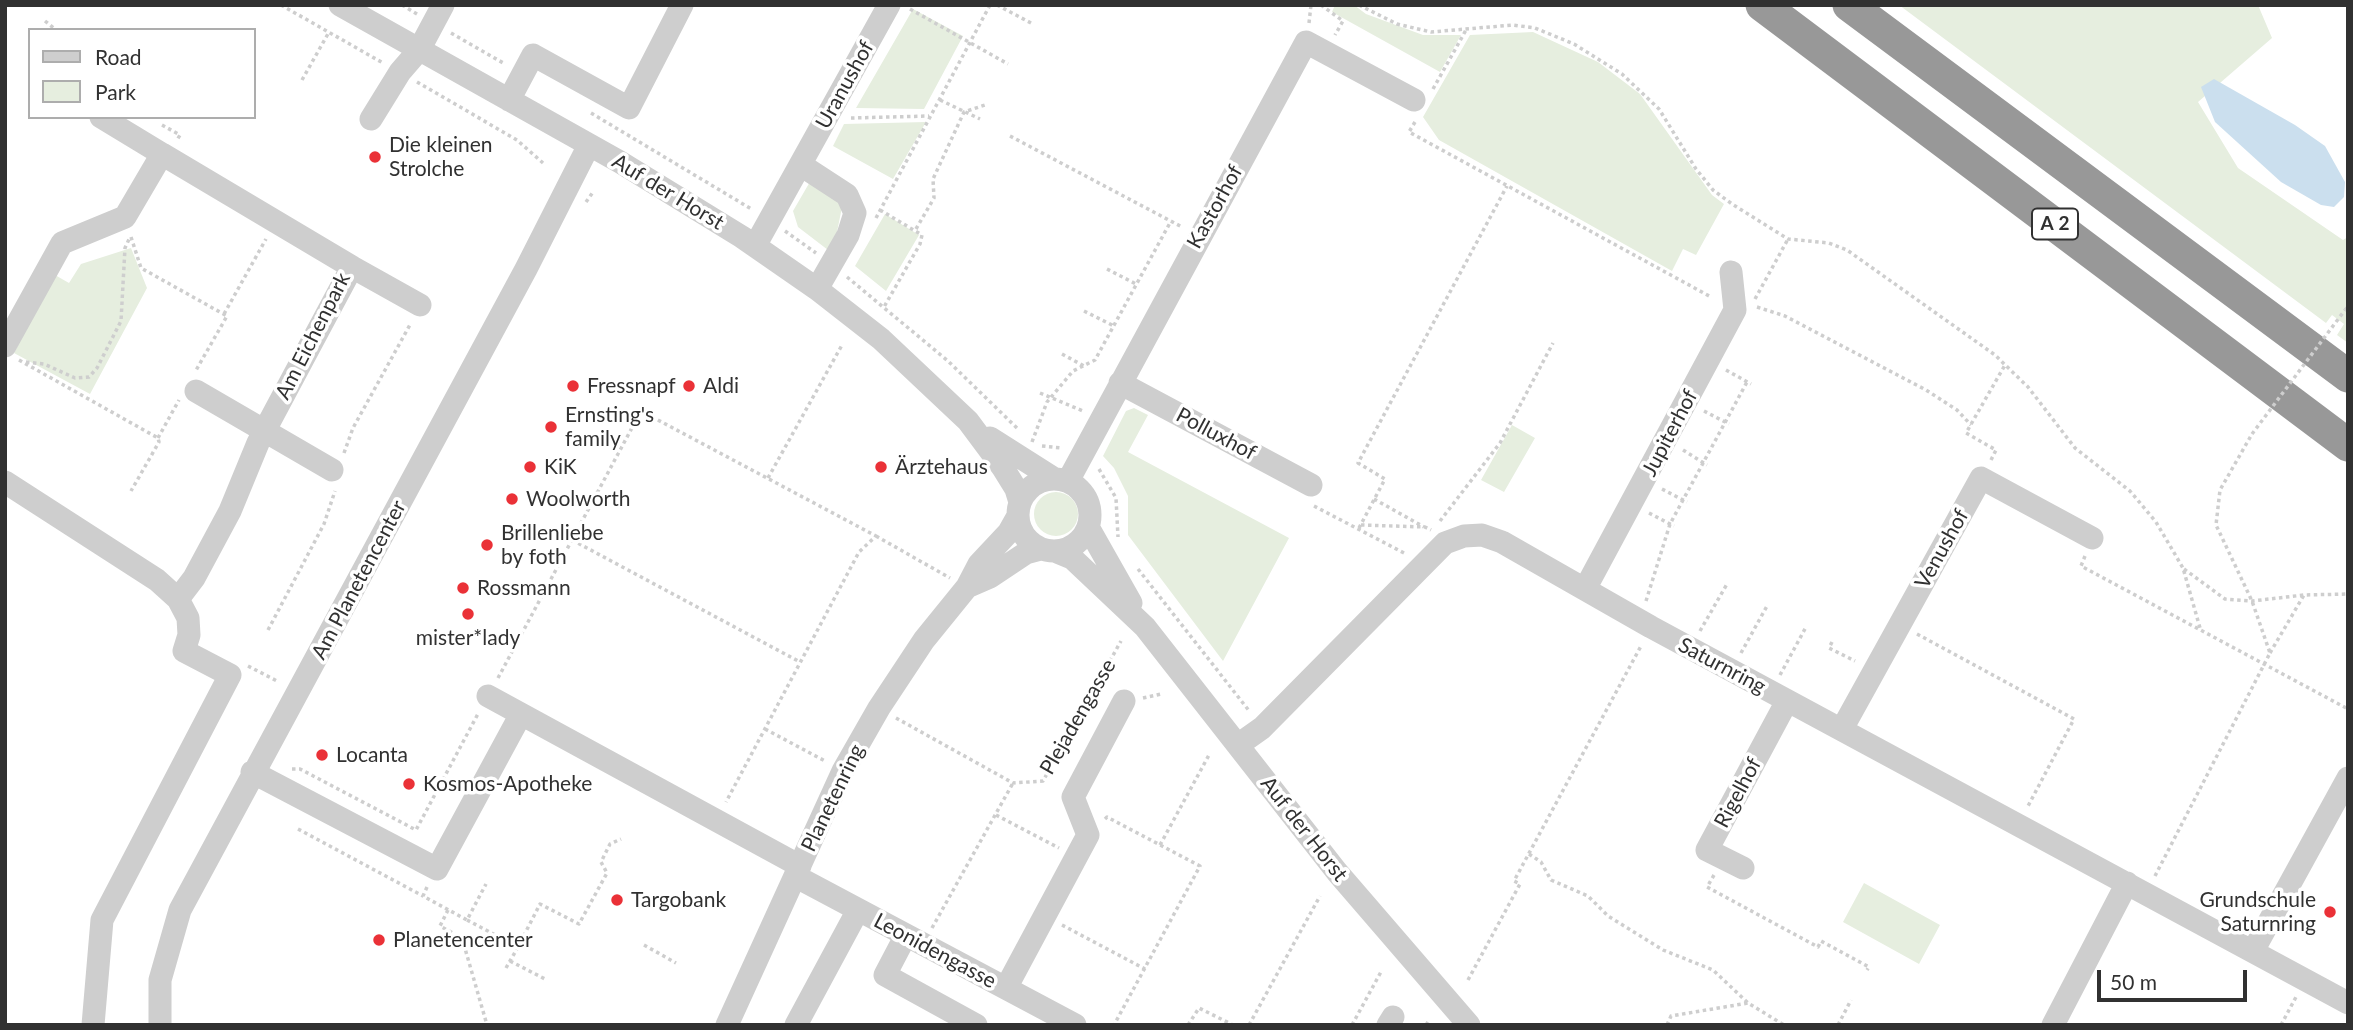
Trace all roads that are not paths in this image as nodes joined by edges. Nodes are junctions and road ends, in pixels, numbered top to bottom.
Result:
1 (340, 5) edge
2 (682, 5) edge
3 (889, 5) edge
4 (1762, 5) edge
5 (1849, 5) edge
6 (438, 14) edge
7 (419, 50) junction
8 (509, 100) junction
9 (1419, 102) road end
10 (104, 119) edge
11 (370, 119) dead end
12 (589, 145) junction
13 (162, 154) junction
14 (801, 165) junction
15 (755, 246) junction
16 (352, 267) junction
17 (1731, 272) dead end
18 (817, 289) junction
19 (420, 305) dead end
20 (10, 351) edge
21 (2348, 376) edge
22 (1120, 383) junction
23 (196, 391) dead end
24 (968, 421) junction
25 (264, 431) junction
26 (2348, 445) edge
27 (332, 470) dead end
28 (1060, 480) junction
29 (5, 482) edge
30 (1311, 485) road end
31 (1019, 509) junction
32 (1088, 527) junction
33 (2092, 538) road end
34 (1048, 550) junction
35 (967, 587) junction
36 (1585, 589) junction
37 (178, 599) junction
38 (1144, 627) junction
39 (488, 696) road end
40 (1779, 697) junction
41 (1124, 701) dead end
42 (521, 714) junction
43 (1842, 729) junction
44 (1238, 745) junction
45 (252, 772) junction
46 (2348, 778) edge
47 (1733, 863) road end
48 (798, 871) junction
49 (2136, 888) junction
50 (858, 910) junction
51 (915, 940) junction
52 (2253, 951) junction
53 (1006, 988) junction
54 (2348, 1003) edge
55 (93, 1025) edge
56 (160, 1025) edge
57 (727, 1025) edge
58 (796, 1025) edge
59 (976, 1025) edge
60 (1075, 1025) edge
61 (1469, 1025) edge
62 (2053, 1025) edge

1 - 7 street, Auf der Horst
2 - 8 street
3 - 14 street, Uranushof
4 - 26 highway, A 2
5 - 21 highway, A 2
6 - 7 street
7 - 8 street, Auf der Horst
7 - 11 street
8 - 12 street, Auf der Horst
9 - 22 street, Kastorhof
10 - 13 street, Am Eichenpark
12 - 15 street, Auf der Horst
12 - 45 street, Am Planetencenter
13 - 16 street, Am Eichenpark
13 - 20 street
14 - 15 street, Uranushof
14 - 18 street
15 - 18 street, Auf der Horst
16 - 19 street
16 - 25 street, Am Eichenpark
17 - 36 street, Jupiterhof
18 - 24 street, Auf der Horst
22 - 28 street, Kastorhof
22 - 30 street, Polluxhof
23 - 25 street
24 - 28 street, Auf der Horst
24 - 31 street, Auf der Horst
25 - 27 street
25 - 37 street, Am Eichenpark
28 - 31 street
28 - 32 street
29 - 37 street
31 - 34 street
31 - 35 street, Planetenring
32 - 34 street
32 - 38 street, Auf der Horst
33 - 43 street, Venushof
34 - 35 street, Planetenring
34 - 38 street, Auf der Horst
35 - 48 street, Planetenring
36 - 40 street, Saturnring
36 - 44 street, Saturnring
37 - 55 street
38 - 44 street, Auf der Horst
39 - 42 street, Leonidengasse
40 - 43 street, Saturnring
40 - 47 street, Rigelhof
41 - 53 street
42 - 45 street
42 - 48 street, Leonidengasse
43 - 49 street, Saturnring
44 - 61 street, Auf der Horst
45 - 56 street, Am Planetencenter
46 - 52 street
48 - 50 street, Leonidengasse
48 - 57 street, Planetenring
49 - 52 street, Saturnring
49 - 62 street
50 - 51 street, Leonidengasse
50 - 58 street
51 - 53 street, Leonidengasse
51 - 59 street
52 - 54 street, Saturnring
53 - 60 street, Leonidengasse

